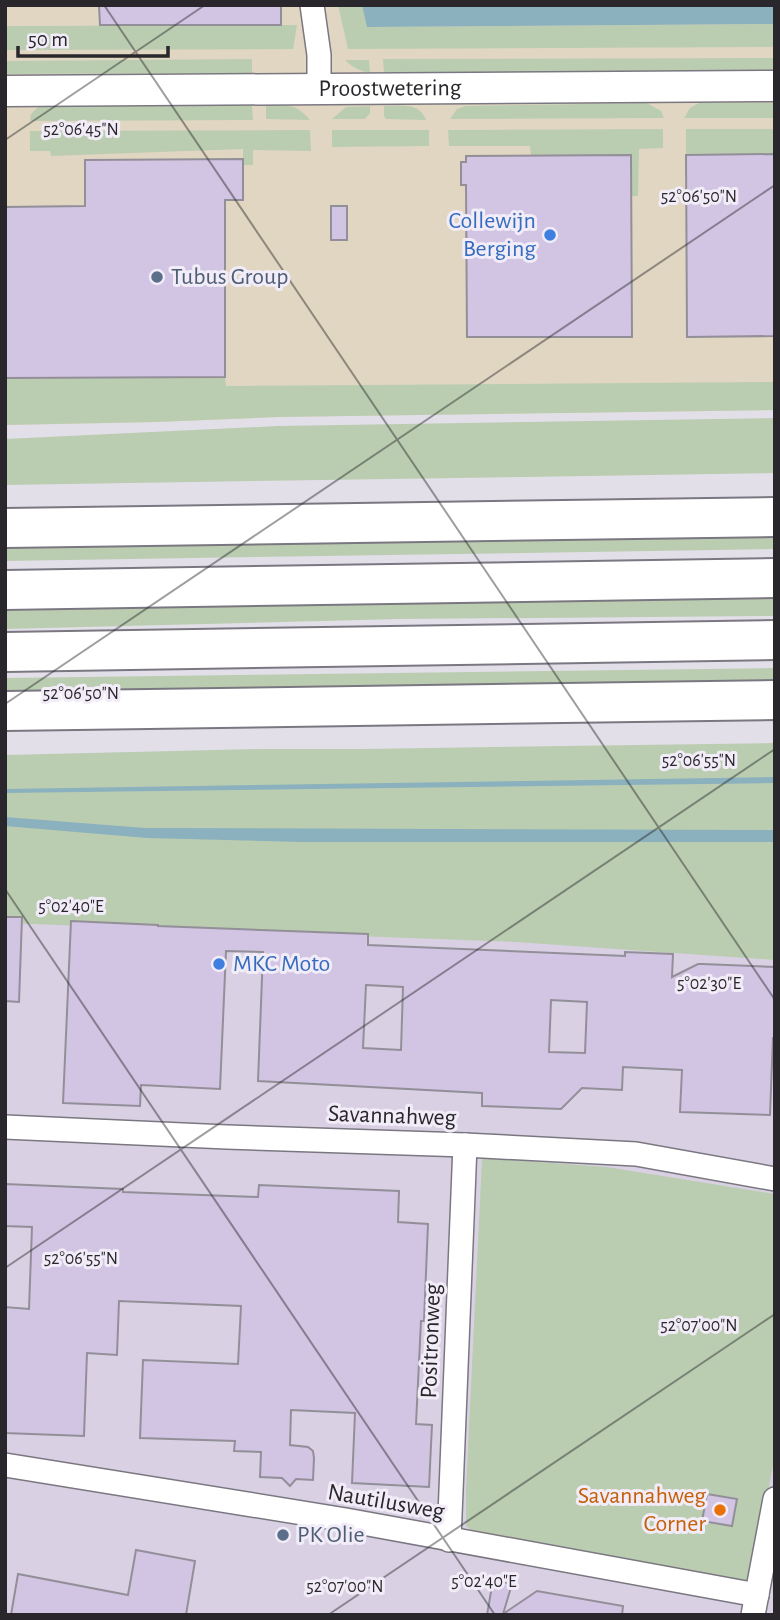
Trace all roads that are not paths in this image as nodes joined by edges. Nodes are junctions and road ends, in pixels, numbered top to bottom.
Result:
1 (312, 5) edge
2 (775, 86) edge
3 (319, 88) junction
4 (5, 91) edge
5 (775, 517) edge
6 (5, 528) edge
7 (775, 578) edge
8 (5, 590) edge
9 (775, 640) edge
10 (5, 652) edge
11 (775, 700) edge
12 (5, 712) edge
13 (5, 1127) edge
14 (465, 1145) junction
15 (775, 1179) edge
16 (5, 1465) edge
17 (775, 1499) edge
18 (449, 1540) junction
19 (755, 1605) edge

1 - 3 street
2 - 3 street, Proostwetering
3 - 4 street, Proostwetering
5 - 6 highway
7 - 8 highway
9 - 10 highway
11 - 12 highway
13 - 14 street, Savannahweg
14 - 15 street, Savannahweg
14 - 18 street, Positronweg
16 - 18 street, Nautilusweg
17 - 19 street
18 - 19 street, Nautilusweg

